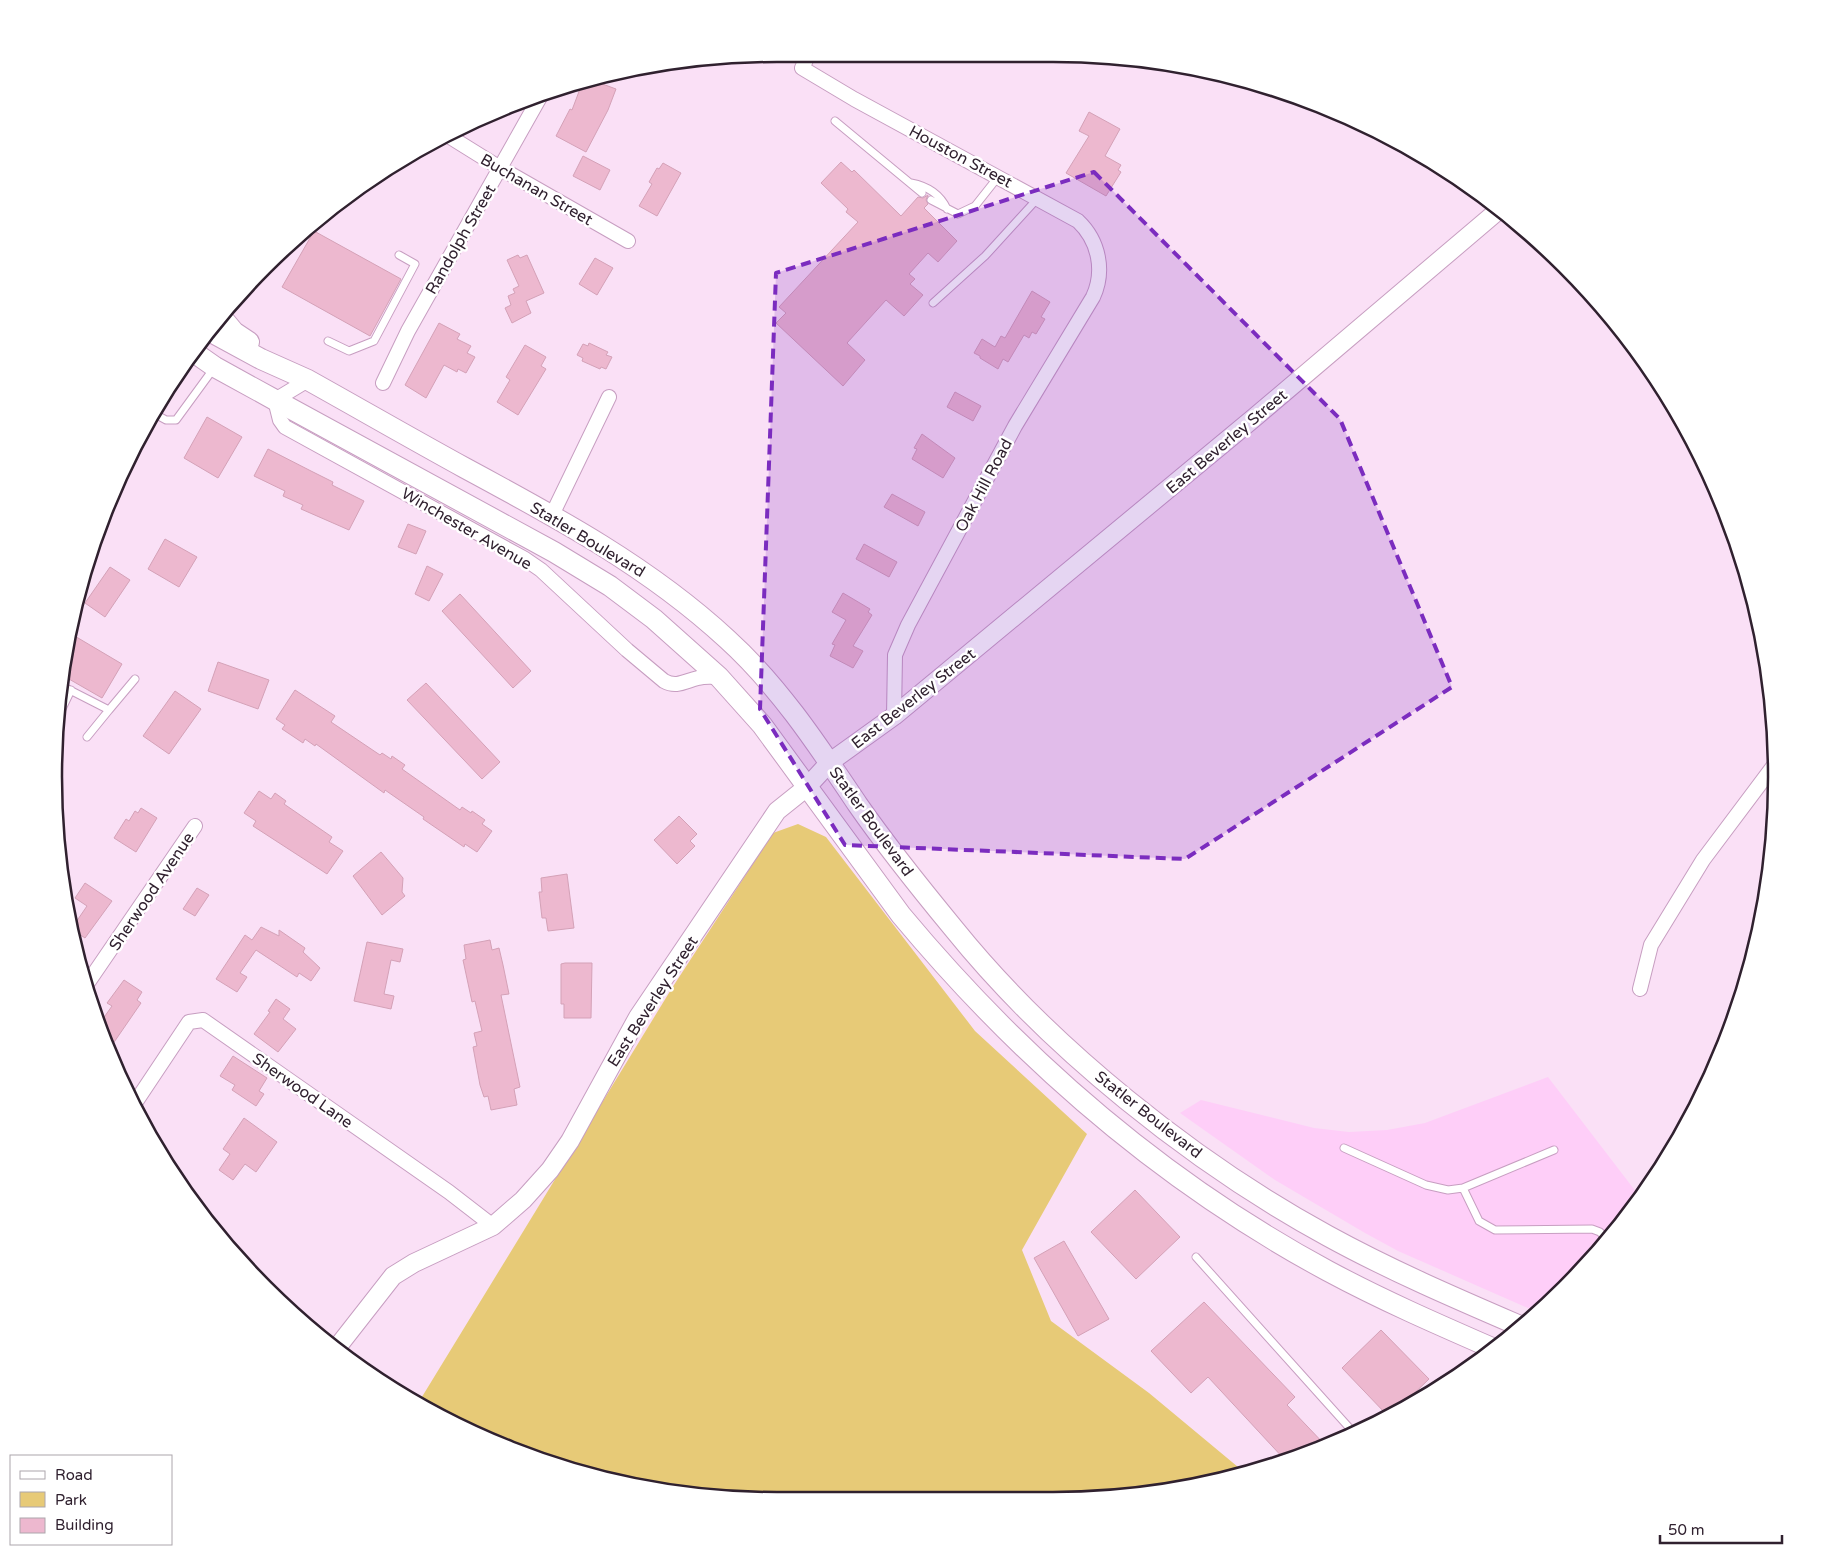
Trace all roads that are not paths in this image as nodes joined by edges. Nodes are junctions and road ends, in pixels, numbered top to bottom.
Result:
1 (805, 62) edge
2 (536, 105) edge
3 (835, 121) dead end
4 (454, 140) edge
5 (500, 168) junction
6 (998, 177) junction
7 (911, 183) junction
8 (922, 192) dead end
9 (1038, 198) junction
10 (931, 200) dead end
11 (948, 209) junction
12 (1493, 215) edge
13 (628, 241) dead end
14 (399, 255) dead end
15 (1099, 263) joint
16 (933, 303) dead end
17 (226, 323) edge
18 (216, 335) edge
19 (328, 340) dead end
20 (200, 356) edge
21 (215, 367) junction
22 (308, 380) junction
23 (383, 383) dead end
24 (609, 397) dead end
25 (275, 400) junction
26 (160, 417) edge
27 (552, 515) junction
28 (718, 677) junction
29 (135, 679) dead end
30 (71, 690) joint
31 (68, 697) edge
32 (109, 710) junction
33 (894, 716) junction
34 (87, 737) dead end
35 (830, 762) junction
36 (1768, 774) edge
37 (807, 787) junction
38 (195, 826) dead end
39 (91, 978) edge
40 (1640, 989) dead end
41 (138, 1097) edge
42 (1344, 1148) dead end
43 (1554, 1150) dead end
44 (1463, 1188) junction
45 (493, 1226) junction
46 (1602, 1234) edge
47 (1196, 1257) dead end
48 (1514, 1323) edge
49 (340, 1343) edge
50 (1487, 1346) edge
51 (1349, 1428) edge

1 - 6 street, Houston Street
2 - 5 street, Randolph Street
3 - 7 lane
4 - 5 street, Buchanan Street
5 - 13 street, Buchanan Street
5 - 23 street, Randolph Street
6 - 9 street, Houston Street
6 - 11 lane
7 - 8 lane
7 - 11 lane
9 - 15 street, Houston Street
9 - 16 lane
10 - 11 lane
12 - 33 street, East Beverley Street
14 - 19 lane
15 - 33 street, Oak Hill Road
17 - 22 main road
18 - 22 main road, Statler Boulevard
20 - 21 main road, Statler Boulevard
21 - 25 main road, Statler Boulevard
21 - 26 lane
22 - 25 street
22 - 27 main road, Statler Boulevard
24 - 27 street
25 - 28 main road, Statler Boulevard
25 - 28 street, Winchester Avenue
27 - 35 main road, Statler Boulevard
28 - 37 main road, Statler Boulevard
29 - 32 lane
30 - 31 lane
30 - 32 lane
32 - 34 lane
33 - 35 street, East Beverley Street
35 - 37 street, East Beverley Street
35 - 48 main road, Statler Boulevard
36 - 40 street
37 - 45 street, East Beverley Street
37 - 50 main road, Statler Boulevard
38 - 39 street, Sherwood Avenue
41 - 45 street, Sherwood Lane
42 - 44 lane
43 - 44 lane
44 - 46 lane
45 - 49 street, East Beverley Street
47 - 51 lane

